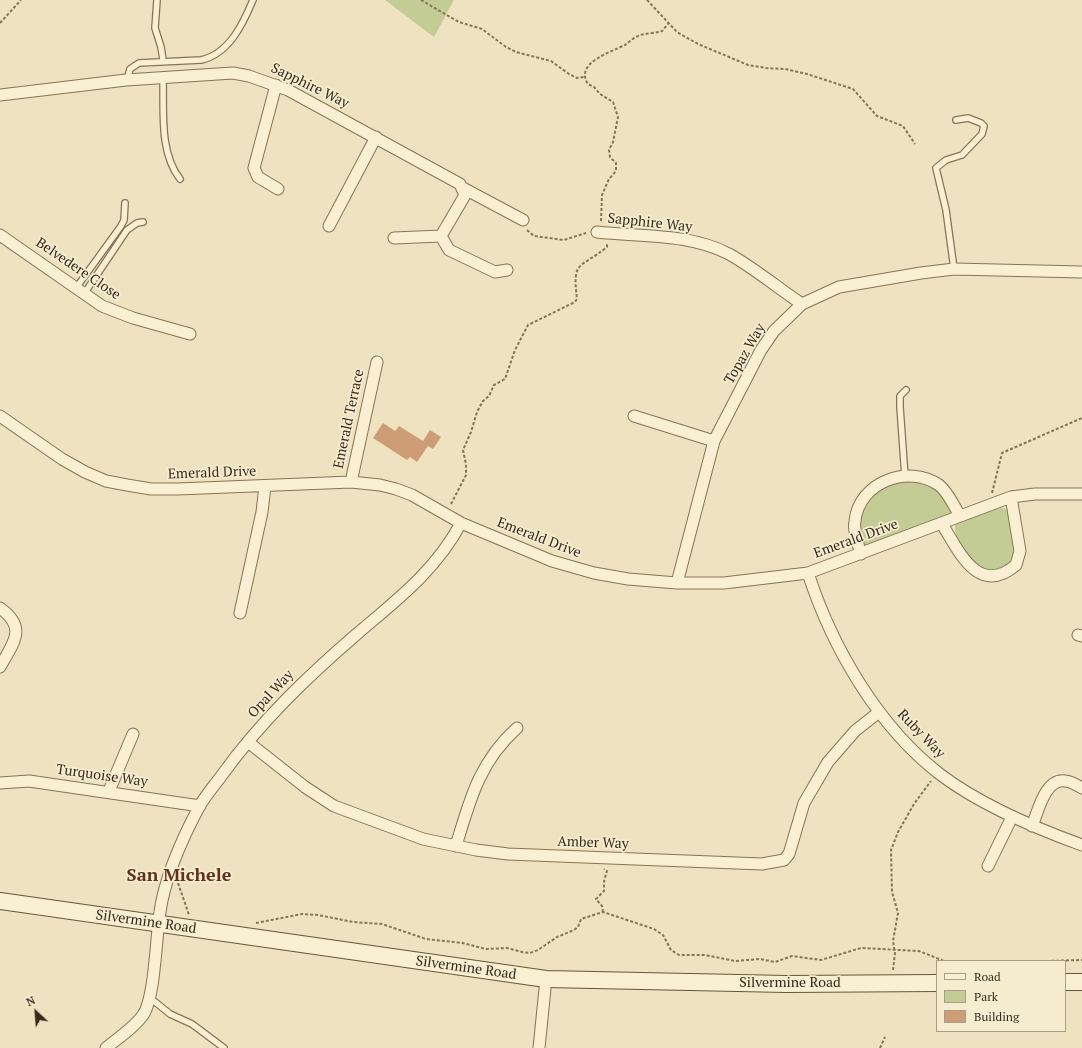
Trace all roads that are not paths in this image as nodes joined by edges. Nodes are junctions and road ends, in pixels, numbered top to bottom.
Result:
1 (157, 0) edge
2 (253, 0) edge
3 (164, 60) junction
4 (162, 78) junction
5 (126, 80) junction
6 (276, 85) junction
7 (0, 95) edge
8 (956, 120) dead end
9 (376, 137) junction
10 (180, 179) dead end
11 (463, 188) junction
12 (278, 189) dead end
13 (125, 203) dead end
14 (523, 220) road end
15 (144, 222) dead end
16 (328, 226) dead end
17 (602, 232) road end
18 (0, 235) edge
19 (441, 236) junction
20 (394, 238) dead end
21 (954, 269) junction
22 (507, 270) dead end
23 (1082, 272) edge
24 (80, 291) junction
25 (802, 304) junction
26 (190, 334) dead end
27 (377, 362) dead end
28 (906, 390) dead end
29 (0, 416) edge
30 (634, 416) dead end
31 (714, 441) junction
32 (905, 477) junction
33 (351, 482) junction
34 (265, 486) junction
35 (1082, 494) edge
36 (1011, 497) junction
37 (960, 516) junction
38 (461, 523) junction
39 (942, 524) junction
40 (861, 554) junction
41 (808, 573) junction
42 (678, 584) junction
43 (0, 608) edge
44 (240, 612) dead end
45 (0, 667) edge
46 (879, 712) junction
47 (517, 728) dead end
48 (134, 734) dead end
49 (248, 742) junction
50 (0, 783) edge
51 (1082, 788) edge
52 (108, 792) junction
53 (200, 806) junction
54 (1012, 817) junction
55 (1032, 826) junction
56 (1082, 845) edge
57 (456, 846) junction
58 (988, 866) dead end
59 (0, 901) edge
60 (158, 924) junction
61 (546, 979) junction
62 (1066, 982) edge
63 (1082, 982) edge
64 (936, 983) edge
65 (149, 997) junction
66 (106, 1048) edge
67 (224, 1048) edge
68 (539, 1048) edge

1 - 3 lane
2 - 3 lane
3 - 5 lane
4 - 5 street, Sapphire Way
4 - 6 street, Sapphire Way
4 - 10 lane
5 - 7 street, Sapphire Way
6 - 9 street, Sapphire Way
6 - 12 street
8 - 21 lane
9 - 11 street, Sapphire Way
9 - 16 street
11 - 14 street, Sapphire Way
11 - 19 street
13 - 24 lane
15 - 24 lane
17 - 25 street, Sapphire Way
18 - 24 street, Belvedere Close
19 - 20 street
19 - 22 street
21 - 23 street, Topaz Way
21 - 25 street, Topaz Way
24 - 26 street, Belvedere Close
25 - 31 street, Topaz Way
27 - 33 street, Emerald Terrace
28 - 32 lane
29 - 34 street, Emerald Drive
30 - 31 street
31 - 42 street, Topaz Way
32 - 37 street
32 - 40 street
33 - 34 street, Emerald Drive
33 - 38 street, Emerald Drive
34 - 44 street
35 - 36 street, Emerald Drive
36 - 37 street, Emerald Drive
36 - 39 street
37 - 39 street, Emerald Drive
38 - 42 street, Emerald Drive
38 - 49 street, Opal Way
39 - 40 street, Emerald Drive
40 - 41 street, Emerald Drive
41 - 42 street, Emerald Drive
41 - 46 street, Ruby Way
43 - 45 street
46 - 54 street, Ruby Way
46 - 57 street, Amber Way
47 - 57 street
48 - 52 street
49 - 53 street, Opal Way
49 - 57 street, Amber Way
50 - 52 street, Turquoise Way
51 - 55 street
52 - 53 street, Turquoise Way
53 - 60 street, Opal Way
54 - 55 street, Ruby Way
54 - 58 street
55 - 56 street, Ruby Way
59 - 60 street, Silvermine Road
60 - 61 street, Silvermine Road
60 - 65 street, Opal Way
61 - 64 street, Silvermine Road
61 - 68 street
62 - 63 street
65 - 66 street, Opal Way
65 - 67 lane

